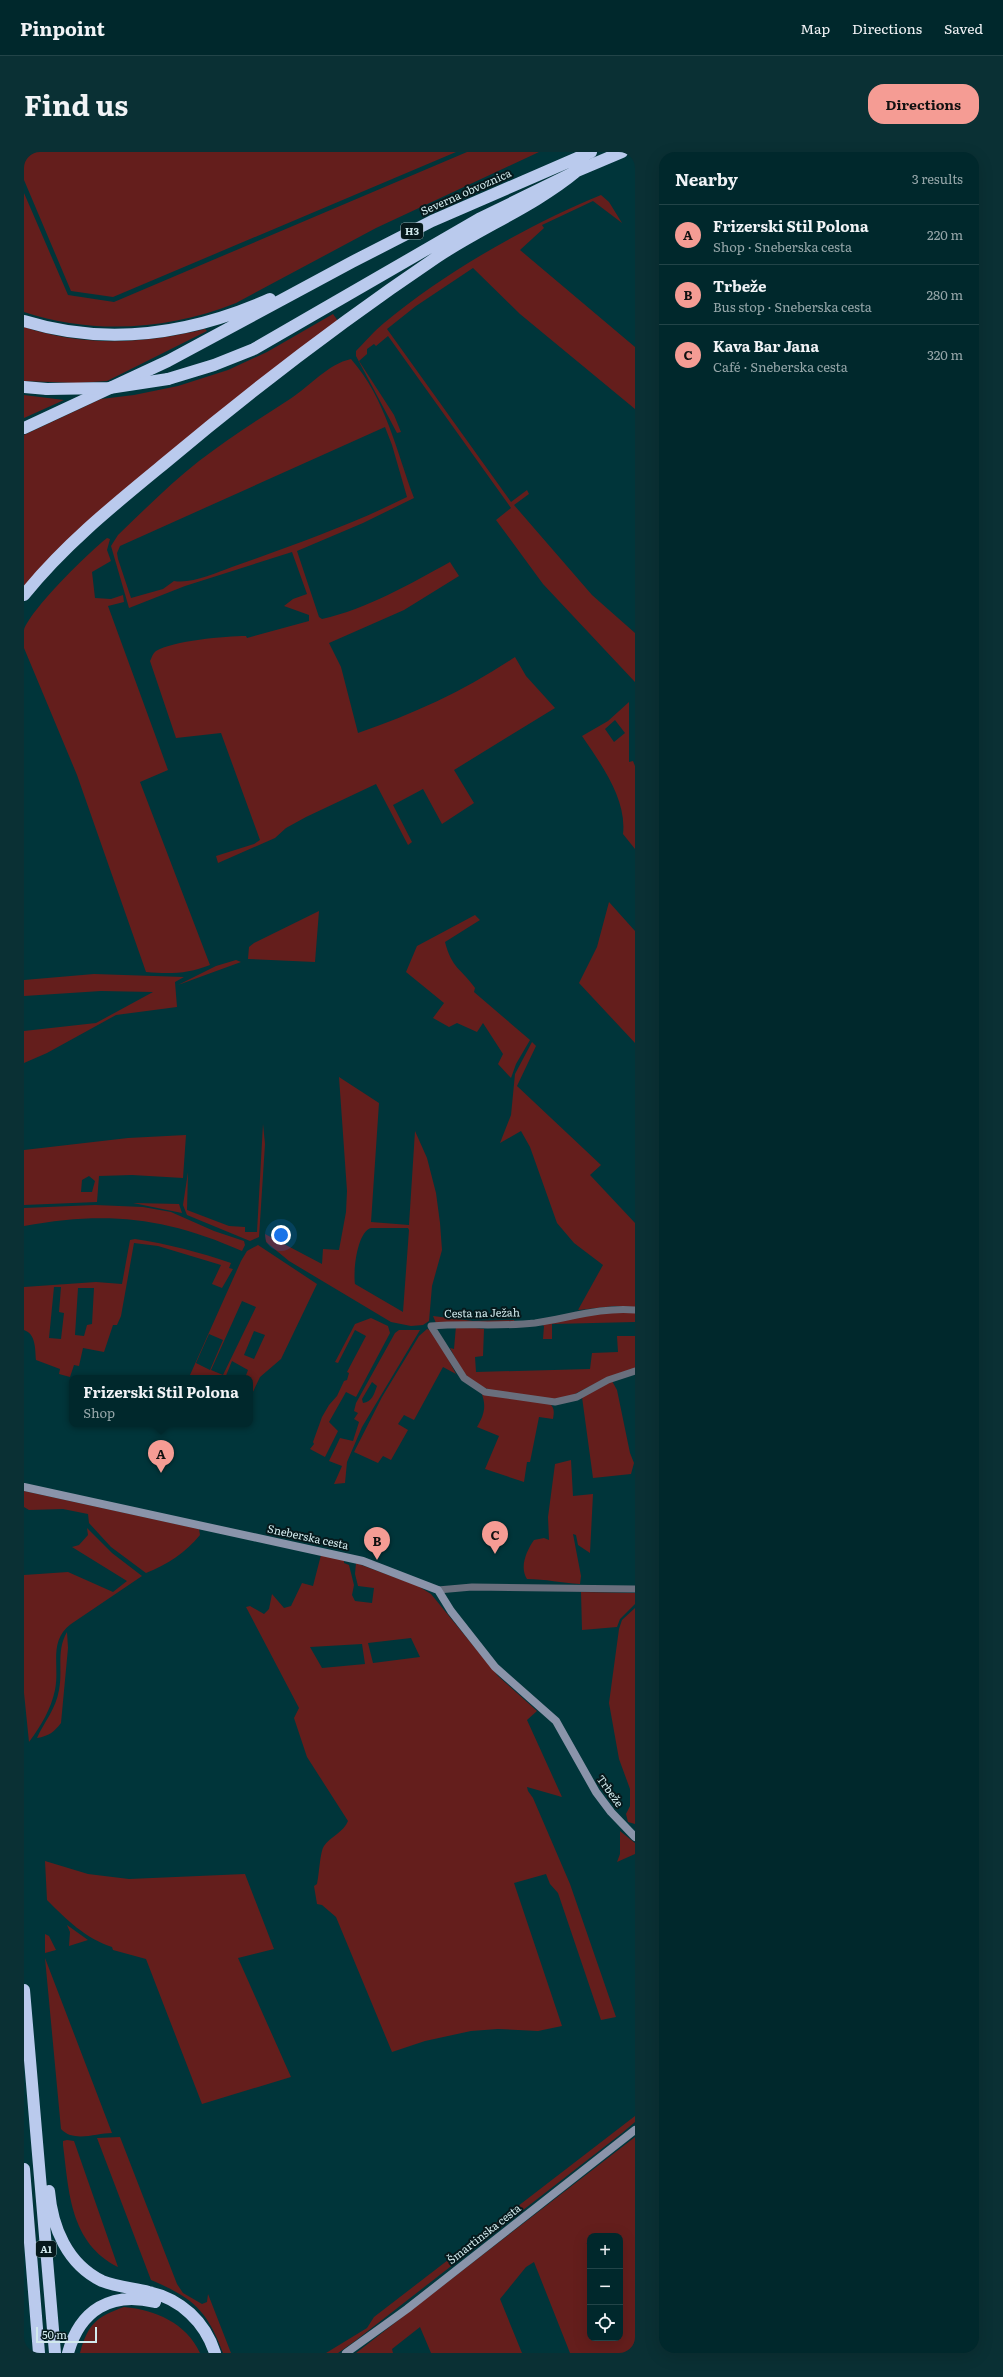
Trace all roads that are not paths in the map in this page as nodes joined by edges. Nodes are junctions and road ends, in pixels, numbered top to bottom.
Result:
1 (591, 152) edge
2 (622, 152) edge
3 (577, 171) junction
4 (310, 284) junction
5 (24, 321) edge
6 (24, 387) edge
7 (24, 428) edge
8 (24, 595) edge
9 (635, 1310) edge
10 (635, 1370) edge
11 (26, 1487) edge
12 (635, 1589) edge
13 (438, 1590) junction
14 (633, 1833) edge
15 (24, 1990) edge
16 (635, 2130) edge
17 (37, 2145) junction
18 (24, 2169) edge
19 (39, 2353) edge
20 (55, 2353) edge
21 (68, 2353) edge
22 (206, 2353) edge
23 (215, 2353) edge
24 (346, 2353) edge

1 - 4 highway, Severna obvoznica / H3
2 - 3 highway
3 - 6 highway, bridge
3 - 8 highway
4 - 5 highway
4 - 7 highway
9 - 10 street, Cesta na Ježah
11 - 13 street, Sneberska cesta
12 - 13 street, Sneberska cesta
13 - 14 street, Trbeže
15 - 17 highway, A1
16 - 24 street, Šmartinska cesta
17 - 20 highway, A1
17 - 23 highway
18 - 19 highway, A1
21 - 22 highway

